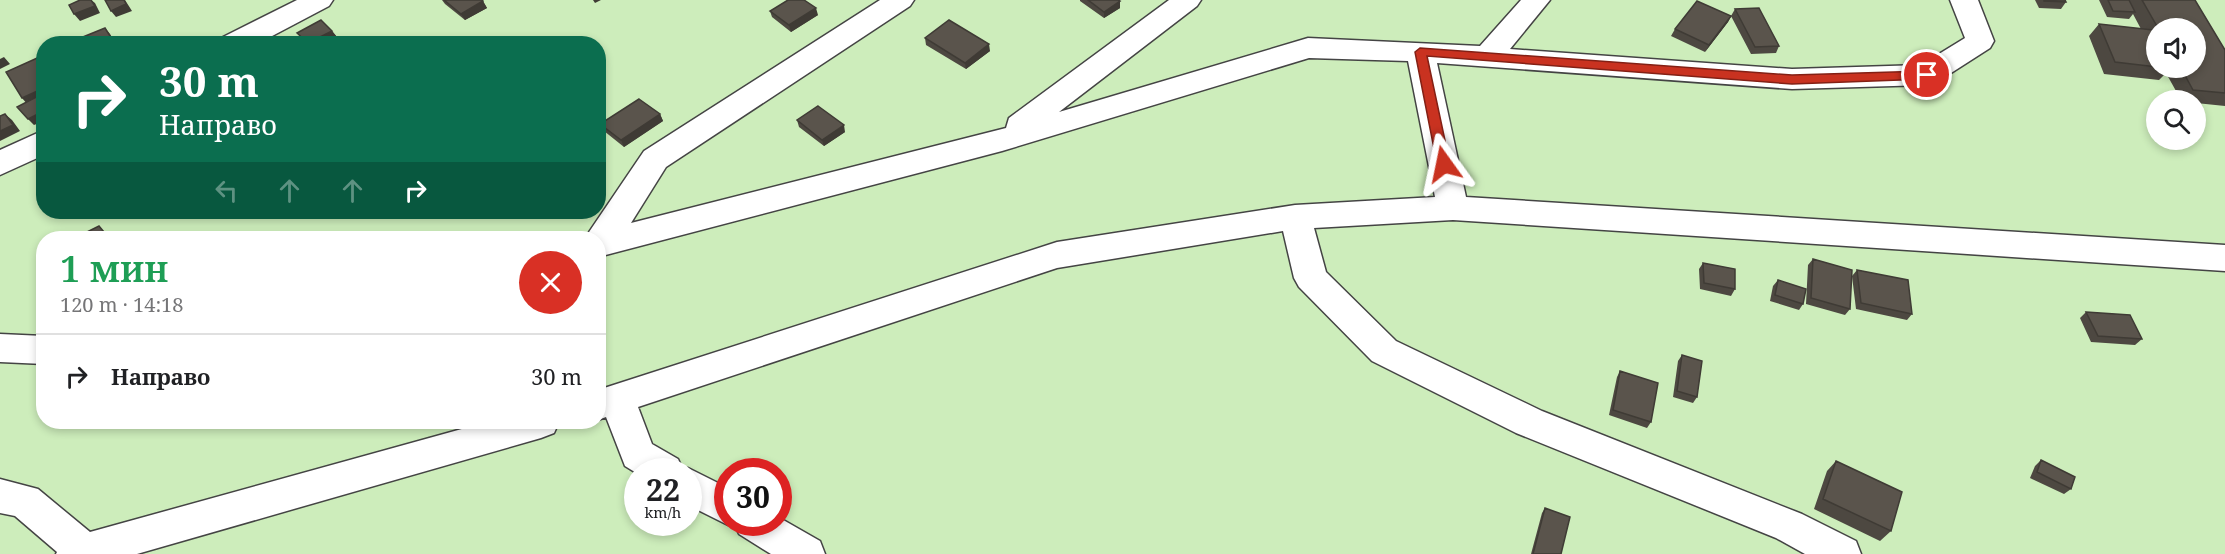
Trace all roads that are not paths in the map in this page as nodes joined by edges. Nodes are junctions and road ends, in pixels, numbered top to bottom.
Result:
1 (319, 0) edge
2 (900, 0) edge
3 (1187, 0) edge
4 (1536, 0) edge
5 (1964, 0) edge
6 (249, 36) edge
7 (1420, 52) junction
8 (1487, 57) junction
9 (1002, 140) junction
10 (36, 145) edge
11 (0, 164) edge
12 (1453, 208) junction
13 (1295, 217) junction
14 (606, 235) edge
15 (606, 242) edge
16 (2225, 258) edge
17 (0, 348) edge
18 (36, 350) edge
19 (608, 402) edge
20 (516, 429) edge
21 (643, 458) edge
22 (0, 496) edge
23 (776, 536) edge
24 (81, 553) edge
25 (806, 554) edge
26 (1842, 554) edge

1 - 6 street
2 - 14 street
3 - 9 street
4 - 8 street
5 - 8 street
7 - 8 street
7 - 9 street
7 - 12 street
9 - 15 street
10 - 11 street
12 - 13 street
12 - 16 street
13 - 19 street
13 - 26 street
17 - 18 street
19 - 21 street
20 - 24 street
22 - 24 street
23 - 25 street

